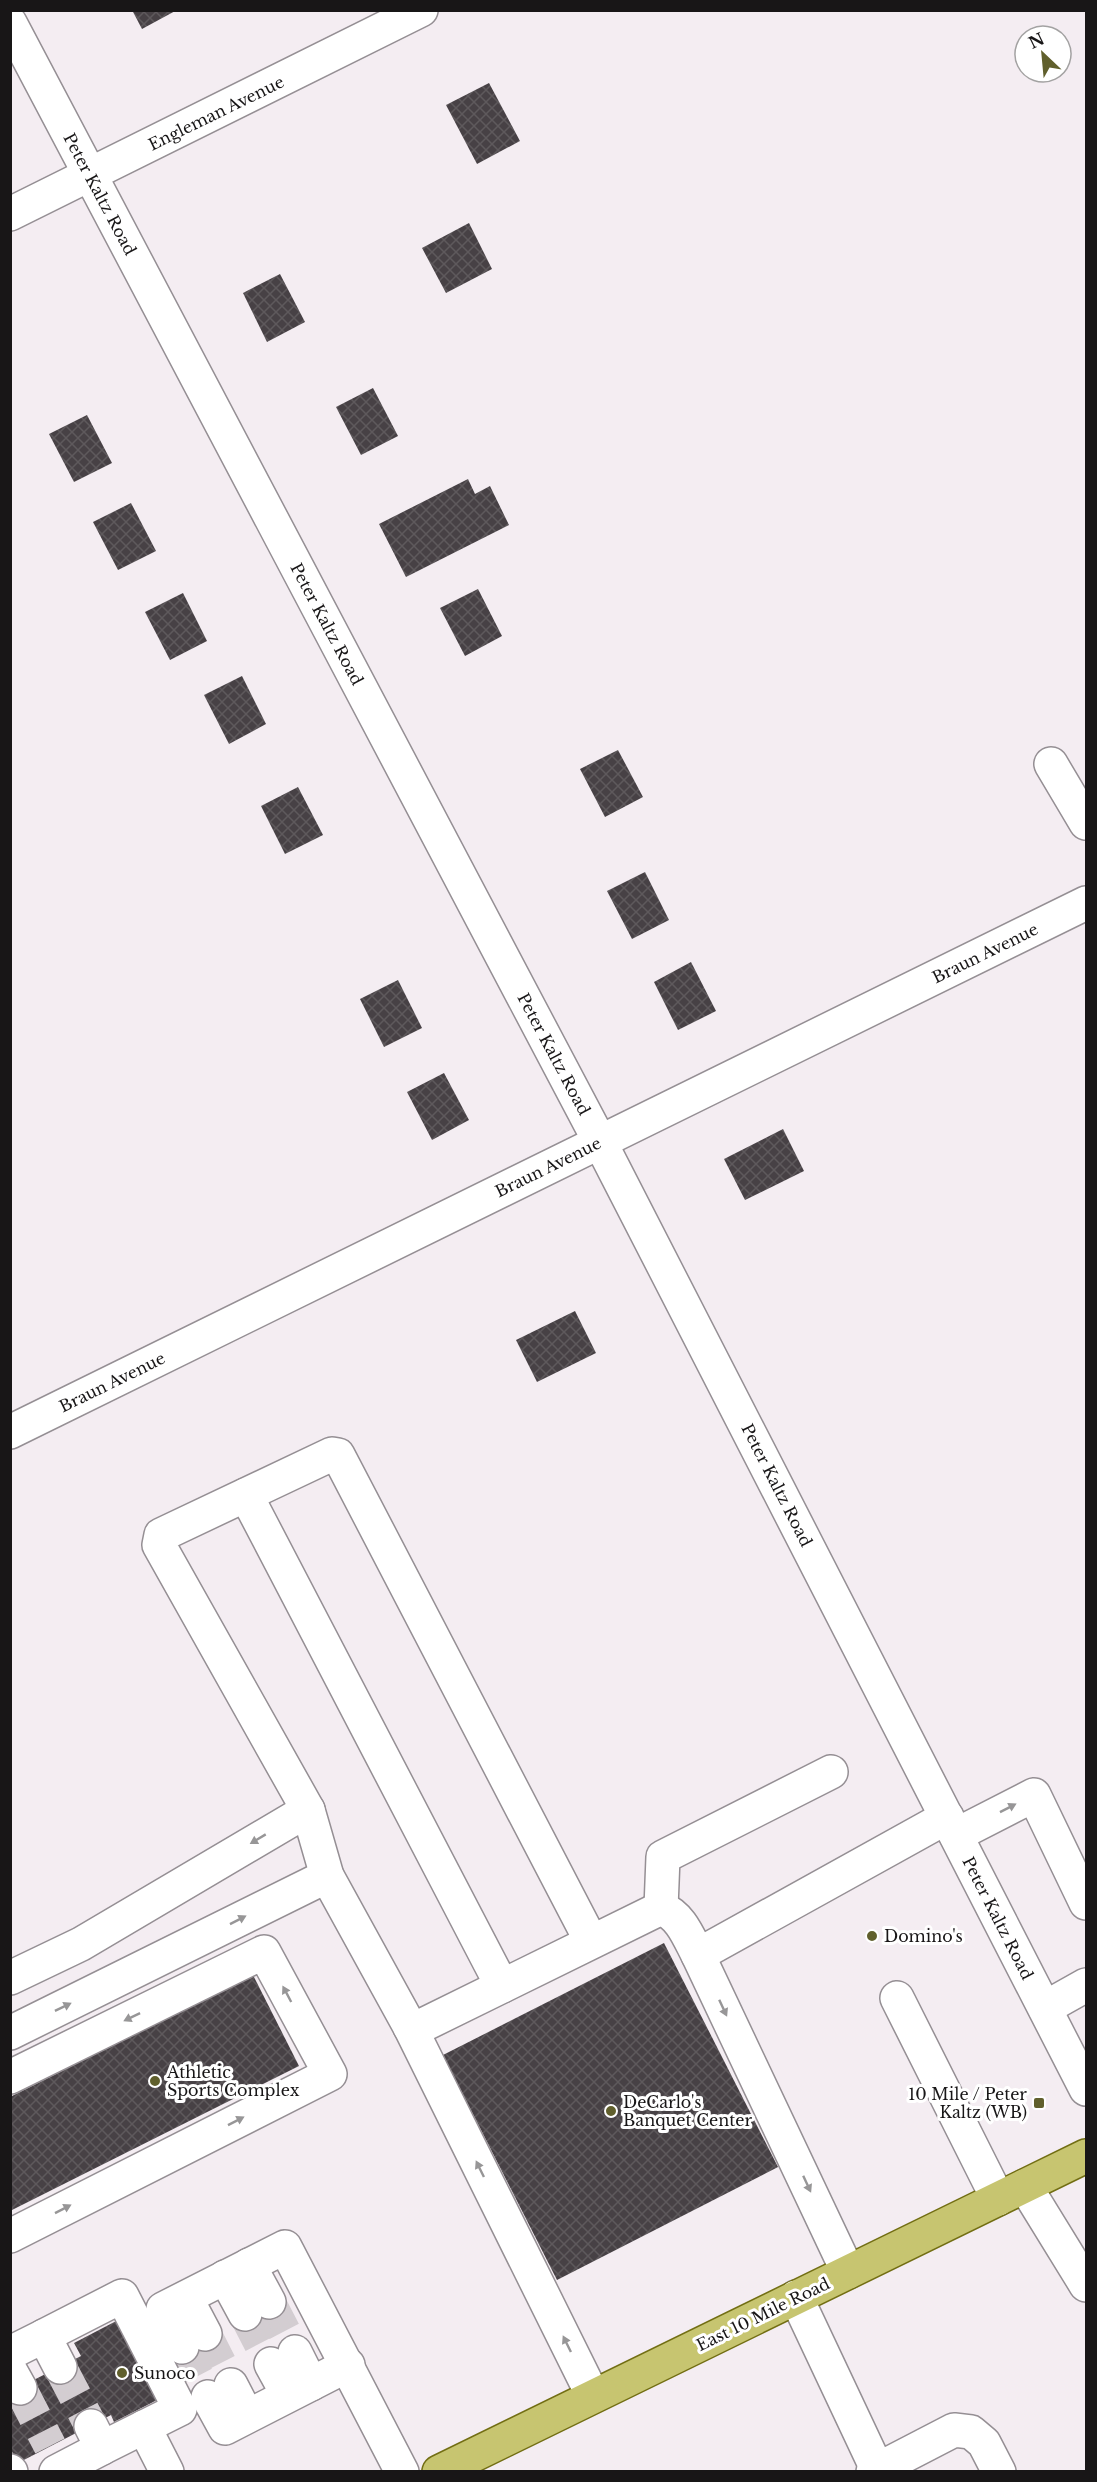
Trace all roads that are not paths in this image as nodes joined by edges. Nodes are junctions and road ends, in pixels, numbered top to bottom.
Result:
1 (421, 10) edge
2 (10, 23) edge
3 (89, 175) junction
4 (10, 214) edge
5 (1051, 764) dead end
6 (1086, 823) edge
7 (1086, 903) edge
8 (600, 1142) junction
9 (10, 1432) edge
10 (246, 1495) junction
11 (831, 1772) dead end
12 (308, 1810) junction
13 (951, 1826) junction
14 (327, 1876) junction
15 (1086, 1903) edge
16 (669, 1912) junction
17 (591, 1941) junction
18 (81, 1944) junction
19 (698, 1955) junction
20 (10, 1978) edge
21 (1086, 1985) edge
22 (502, 1986) junction
23 (103, 1987) junction
24 (897, 1998) dead end
25 (1045, 2008) junction
26 (410, 2027) junction
27 (10, 2033) edge
28 (10, 2077) edge
29 (1086, 2089) edge
30 (1086, 2156) edge
31 (1011, 2192) junction
32 (10, 2236) edge
33 (237, 2271) junction
34 (848, 2272) junction
35 (1086, 2285) edge
36 (796, 2297) junction
37 (257, 2308) tunnel mouth
38 (44, 2336) junction
39 (194, 2341) tunnel mouth
40 (10, 2353) edge
41 (283, 2358) tunnel mouth
42 (348, 2365) junction
43 (60, 2367) tunnel mouth
44 (299, 2390) junction
45 (220, 2391) tunnel mouth
46 (593, 2396) junction
47 (144, 2427) junction
48 (58, 2465) edge
49 (875, 2470) edge
50 (167, 2472) edge
51 (402, 2472) edge
52 (439, 2472) edge
53 (999, 2472) edge

1 - 3 street, Engleman Avenue
2 - 3 street, Peter Kaltz Road
3 - 4 street, Engleman Avenue
3 - 8 street, Peter Kaltz Road
5 - 6 street
7 - 8 street, Braun Avenue
8 - 9 street, Braun Avenue
8 - 13 street, Peter Kaltz Road
10 - 12 street
10 - 17 street
10 - 22 street
11 - 16 street
12 - 14 street
12 -> 18 street
13 -> 15 street
13 - 19 street
13 - 25 street, Peter Kaltz Road
23 -> 14 street
14 - 26 street
16 - 17 street
16 - 19 street
17 - 22 street
18 - 20 street
18 - 23 street
19 -> 34 street
21 - 25 street
22 - 26 street
27 -> 23 street
24 - 31 street
25 - 29 street, Peter Kaltz Road
46 -> 26 street
32 -> 28 street
30 - 31 main road, East 10 Mile Road
31 - 34 main road, East 10 Mile Road
31 - 35 street
33 - 37 street
33 - 39 street
33 - 42 street
34 - 36 main road, East 10 Mile Road
36 - 46 main road, East 10 Mile Road
36 - 49 street
38 - 40 street
38 - 43 street
38 - 47 street
41 - 44 street
42 - 44 street
42 - 51 street
44 - 45 street
46 - 52 main road, East 10 Mile Road
47 - 48 street
47 - 50 street
49 - 53 street

